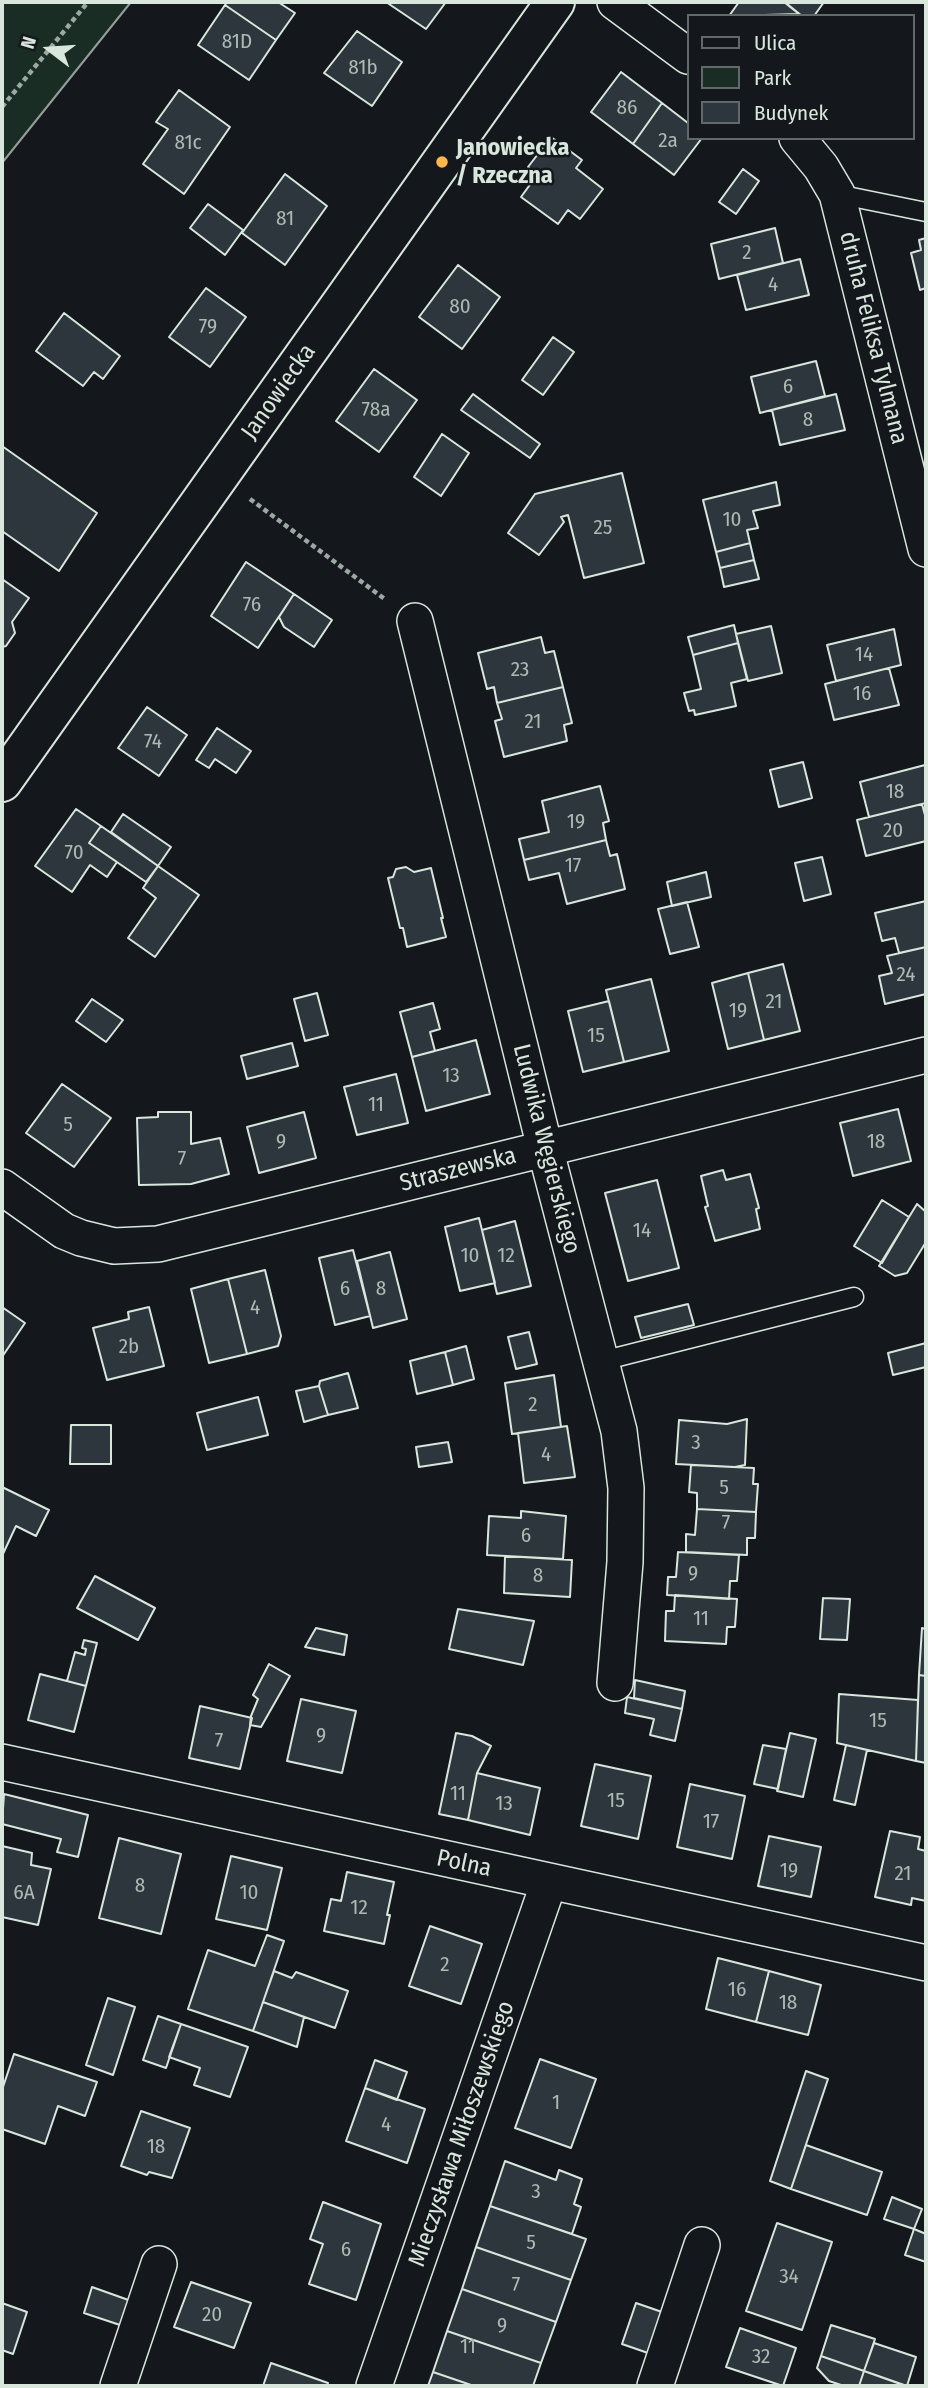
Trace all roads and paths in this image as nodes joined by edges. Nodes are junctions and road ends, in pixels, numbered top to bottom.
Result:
1 (88, 2) edge
2 (555, 2) edge
3 (615, 2) edge
4 (687, 56) edge
5 (2, 107) edge
6 (799, 140) edge
7 (837, 194) junction
8 (926, 212) edge
9 (219, 476) junction
10 (926, 549) edge
11 (415, 621) joint
12 (2, 782) edge
13 (926, 1055) edge
14 (545, 1148) junction
15 (2, 1187) edge
16 (854, 1297) dead end
17 (602, 1361) junction
18 (615, 1683) dead end
19 (2, 1762) edge
20 (549, 1882) junction
21 (926, 1963) edge
22 (702, 2245) dead end
23 (159, 2264) dead end
24 (118, 2386) edge
25 (374, 2386) edge
26 (654, 2386) edge

1 - 5 path
2 - 9 street, Janowiecka
3 - 4 street
6 - 7 street, druha Feliksa Tylmana
7 - 8 lane
7 - 10 street, druha Feliksa Tylmana
9 - 11 path
9 - 12 street, Janowiecka
11 - 14 street, Ludwika Węgierskiego
13 - 14 street, Straszewska
14 - 15 street, Straszewska
14 - 17 street, Ludwika Węgierskiego
16 - 17 lane
17 - 18 street, Ludwika Węgierskiego
19 - 20 street, Polna
20 - 21 street, Polna
20 - 25 street, Mieczysława Miłoszewskiego
22 - 26 street
23 - 24 street

